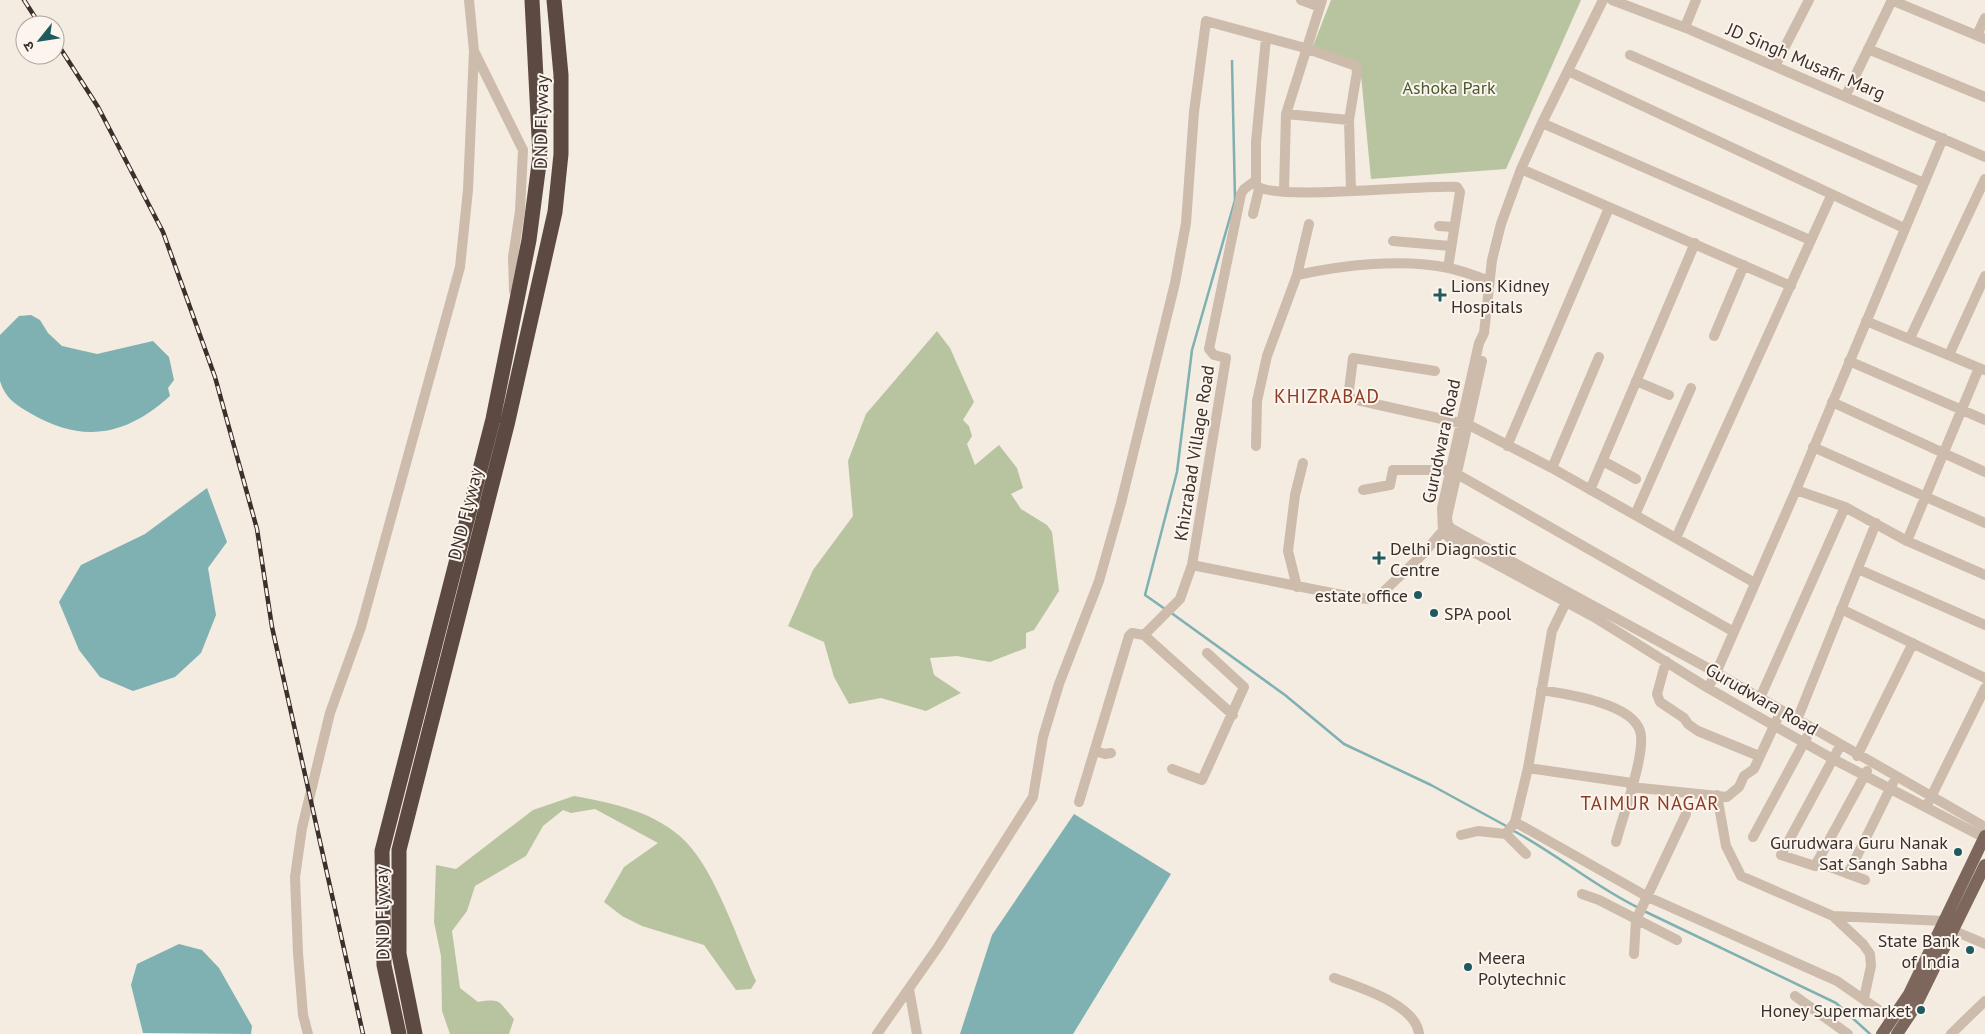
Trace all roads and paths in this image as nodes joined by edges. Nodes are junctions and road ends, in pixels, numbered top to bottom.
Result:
1 (469, 0) edge
2 (532, 0) edge
3 (554, 0) edge
4 (1301, 0) edge
5 (1603, 0) edge
6 (1612, 0) edge
7 (1696, 0) edge
8 (1808, 0) edge
9 (1891, 0) edge
10 (1321, 3) edge
11 (1985, 18) edge
12 (1685, 27) junction
13 (1981, 37) edge
14 (1266, 38) junction
15 (1305, 48) junction
16 (1868, 49) junction
17 (474, 51) junction
18 (1630, 55) dead end
19 (1775, 66) junction
20 (1568, 71) junction
21 (1846, 95) junction
22 (1985, 97) edge
23 (1286, 114) junction
24 (1349, 120) junction
25 (1542, 122) junction
26 (1943, 138) junction
27 (1985, 157) edge
28 (1521, 169) junction
29 (1985, 179) edge
30 (1924, 183) junction
31 (1257, 185) junction
32 (1284, 191) junction
33 (1351, 191) junction
34 (1831, 196) junction
35 (1609, 208) junction
36 (1253, 214) dead end
37 (1309, 224) dead end
38 (1439, 226) dead end
39 (1453, 226) junction
40 (1905, 227) junction
41 (1810, 240) junction
42 (1393, 241) dead end
43 (1695, 243) junction
44 (1450, 246) junction
45 (1744, 265) junction
46 (1448, 268) junction
47 (1297, 275) junction
48 (1985, 276) edge
49 (1489, 281) junction
50 (1791, 286) junction
51 (514, 310) junction
52 (1866, 321) junction
53 (1714, 336) dead end
54 (1910, 338) junction
55 (1949, 355) junction
56 (1600, 357) dead end
57 (1849, 361) junction
58 (1982, 369) edge
59 (1435, 371) dead end
60 (1636, 381) junction
61 (1691, 388) dead end
62 (1669, 395) dead end
63 (1832, 402) junction
64 (1962, 411) junction
65 (1985, 420) edge
66 (1465, 424) junction
67 (1256, 446) dead end
68 (1507, 446) junction
69 (1813, 447) junction
70 (1944, 454) junction
71 (1602, 461) junction
72 (1303, 463) dead end
73 (1552, 468) junction
74 (1454, 472) junction
75 (1985, 472) edge
76 (1636, 479) dead end
77 (1363, 490) dead end
78 (1590, 490) junction
79 (1796, 490) junction
80 (1926, 497) junction
81 (1845, 507) junction
82 (1635, 515) junction
83 (1876, 523) junction
84 (1985, 523) edge
85 (1445, 528) junction
86 (1676, 538) junction
87 (1907, 541) junction
88 (1192, 565) junction
89 (1858, 569) junction
90 (1985, 575) edge
91 (1755, 583) junction
92 (1297, 587) junction
93 (1568, 597) junction
94 (1841, 609) junction
95 (1985, 625) edge
96 (1734, 632) junction
97 (1144, 635) junction
98 (1913, 643) junction
99 (1207, 653) dead end
100 (1666, 661) junction
101 (1716, 673) junction
102 (1985, 678) edge
103 (1708, 688) junction
104 (1985, 688) edge
105 (1541, 690) junction
106 (1760, 698) junction
107 (1781, 711) junction
108 (1233, 715) junction
109 (1797, 720) junction
110 (1774, 725) junction
111 (1812, 729) junction
112 (1804, 742) junction
113 (1840, 746) junction
114 (1094, 751) junction
115 (1111, 753) dead end
116 (1759, 756) junction
117 (1857, 756) junction
118 (1834, 759) junction
119 (1872, 764) junction
120 (1528, 768) junction
121 (1172, 769) dead end
122 (1865, 776) junction
123 (1896, 777) junction
124 (1631, 785) junction
125 (1891, 789) junction
126 (1717, 795) junction
127 (1079, 802) dead end
128 (1929, 802) junction
129 (1686, 814) dead end
130 (1510, 827) junction
131 (1985, 834) edge
132 (1461, 835) dead end
133 (1753, 837) dead end
134 (1616, 842) dead end
135 (1526, 854) dead end
136 (1818, 860) junction
137 (1985, 865) edge
138 (1848, 874) junction
139 (1864, 880) dead end
140 (1582, 894) dead end
141 (1642, 909) junction
142 (1833, 916) junction
143 (1948, 926) junction
144 (1677, 940) dead end
145 (1985, 944) edge
146 (1634, 954) dead end
147 (1334, 978) dead end
148 (909, 988) junction
149 (1795, 996) dead end
150 (1864, 998) junction
151 (1985, 1001) edge
152 (1892, 1019) junction
153 (308, 1034) edge
154 (399, 1034) edge
155 (415, 1034) edge
156 (877, 1034) edge
157 (917, 1034) edge
158 (1419, 1034) edge
159 (1848, 1034) edge
160 (1882, 1034) edge
161 (1897, 1034) edge
162 (1952, 1034) edge

1 - 17 street
2 - 51 highway, DND Flyway
3 - 155 highway, DND Flyway
4 - 10 street
5 - 20 street
6 - 12 street, JD Singh Musafir Marg
7 - 12 street
8 - 19 street
9 - 13 street
9 - 16 street
10 - 15 street
11 - 13 street
12 - 19 street, JD Singh Musafir Marg
14 - 15 street
14 - 31 street
14 - 148 street
15 - 23 street
15 - 24 street
16 - 21 street
16 - 22 street
17 - 51 street
17 - 153 street
18 - 30 street
19 - 21 street, JD Singh Musafir Marg
20 - 25 street
20 - 34 street
21 - 26 street, JD Singh Musafir Marg
23 - 24 street
23 - 32 street
24 - 33 street
25 - 28 street
25 - 41 street
26 - 27 street, JD Singh Musafir Marg
26 - 30 street
28 - 35 street
28 - 49 street
29 - 54 street
30 - 40 street
31 - 32 street
31 - 36 street
31 - 88 street, Khizrabad Village Road
32 - 33 street
33 - 39 street
34 - 40 street
34 - 41 street
35 - 43 street
35 - 68 street
37 - 47 street
38 - 39 street
39 - 44 street
40 - 52 street
41 - 50 street
42 - 44 street
43 - 45 street
43 - 60 street
44 - 46 street
45 - 50 street
45 - 53 street
46 - 47 street
46 - 49 street
47 - 67 street
48 - 55 street
49 - 66 street, Gurudwara Road
50 - 86 street
51 - 154 highway, DND Flyway
52 - 54 street
52 - 57 street
54 - 55 street
55 - 58 street
56 - 73 street
57 - 63 street
57 - 64 street
58 - 64 street
59 - 66 street
60 - 62 street
60 - 71 street
61 - 82 street
63 - 69 street
63 - 70 street
64 - 65 street
64 - 70 street
66 - 68 street
66 - 74 street, Gurudwara Road
68 - 73 street
69 - 79 street
69 - 80 street
70 - 75 street
70 - 80 street
71 - 76 street
71 - 78 street
72 - 92 street
73 - 78 street
74 - 77 street
74 - 85 street, Gurudwara Road
74 - 96 street
78 - 82 street
79 - 81 street
79 - 91 street
80 - 84 street
80 - 87 street
81 - 83 street
81 - 106 street
82 - 86 street
83 - 87 street
83 - 89 street
85 - 92 street
85 - 93 street
86 - 91 street
87 - 90 street
88 - 92 street
88 - 97 street
89 - 94 street
89 - 95 street
91 - 96 street
93 - 100 street, Gurudwara Road
93 - 101 street
93 - 105 street
94 - 98 street
94 - 109 street
96 - 101 street
97 - 108 street
97 - 114 street
98 - 102 street
98 - 117 street
99 - 108 street
100 - 103 street, Gurudwara Road
100 - 116 street
101 - 103 street
101 - 106 street
103 - 110 street, Gurudwara Road
104 - 128 street
105 - 120 street
105 - 124 street
106 - 107 street
107 - 109 street
107 - 110 street
108 - 121 street
109 - 111 street
110 - 112 street, Gurudwara Road
110 - 116 street
111 - 112 street
111 - 113 street
112 - 118 street, Gurudwara Road
112 - 133 street
113 - 117 street
113 - 118 street
114 - 115 street
114 - 127 street
116 - 126 street
117 - 119 street
118 - 122 street, Gurudwara Road
118 - 136 street
119 - 122 street
119 - 123 street
120 - 124 street
120 - 130 street
122 - 125 street, Gurudwara Road
122 - 136 street
123 - 125 street
123 - 128 street
124 - 126 street
124 - 134 street
125 - 128 street, Gurudwara Road
125 - 138 street
126 - 142 street
128 - 131 street, Gurudwara Road
129 - 141 street
130 - 132 street
130 - 135 street
130 - 141 street
131 - 143 main road
136 - 138 street
137 - 143 main road
138 - 139 street
140 - 141 street
141 - 144 street
141 - 146 street
141 - 150 street
142 - 143 street
142 - 150 street
143 - 145 street
143 - 152 main road
143 - 161 main road
147 - 158 street
148 - 156 street
148 - 157 street
149 - 159 street
150 - 152 street
151 - 162 street
152 - 160 main road

